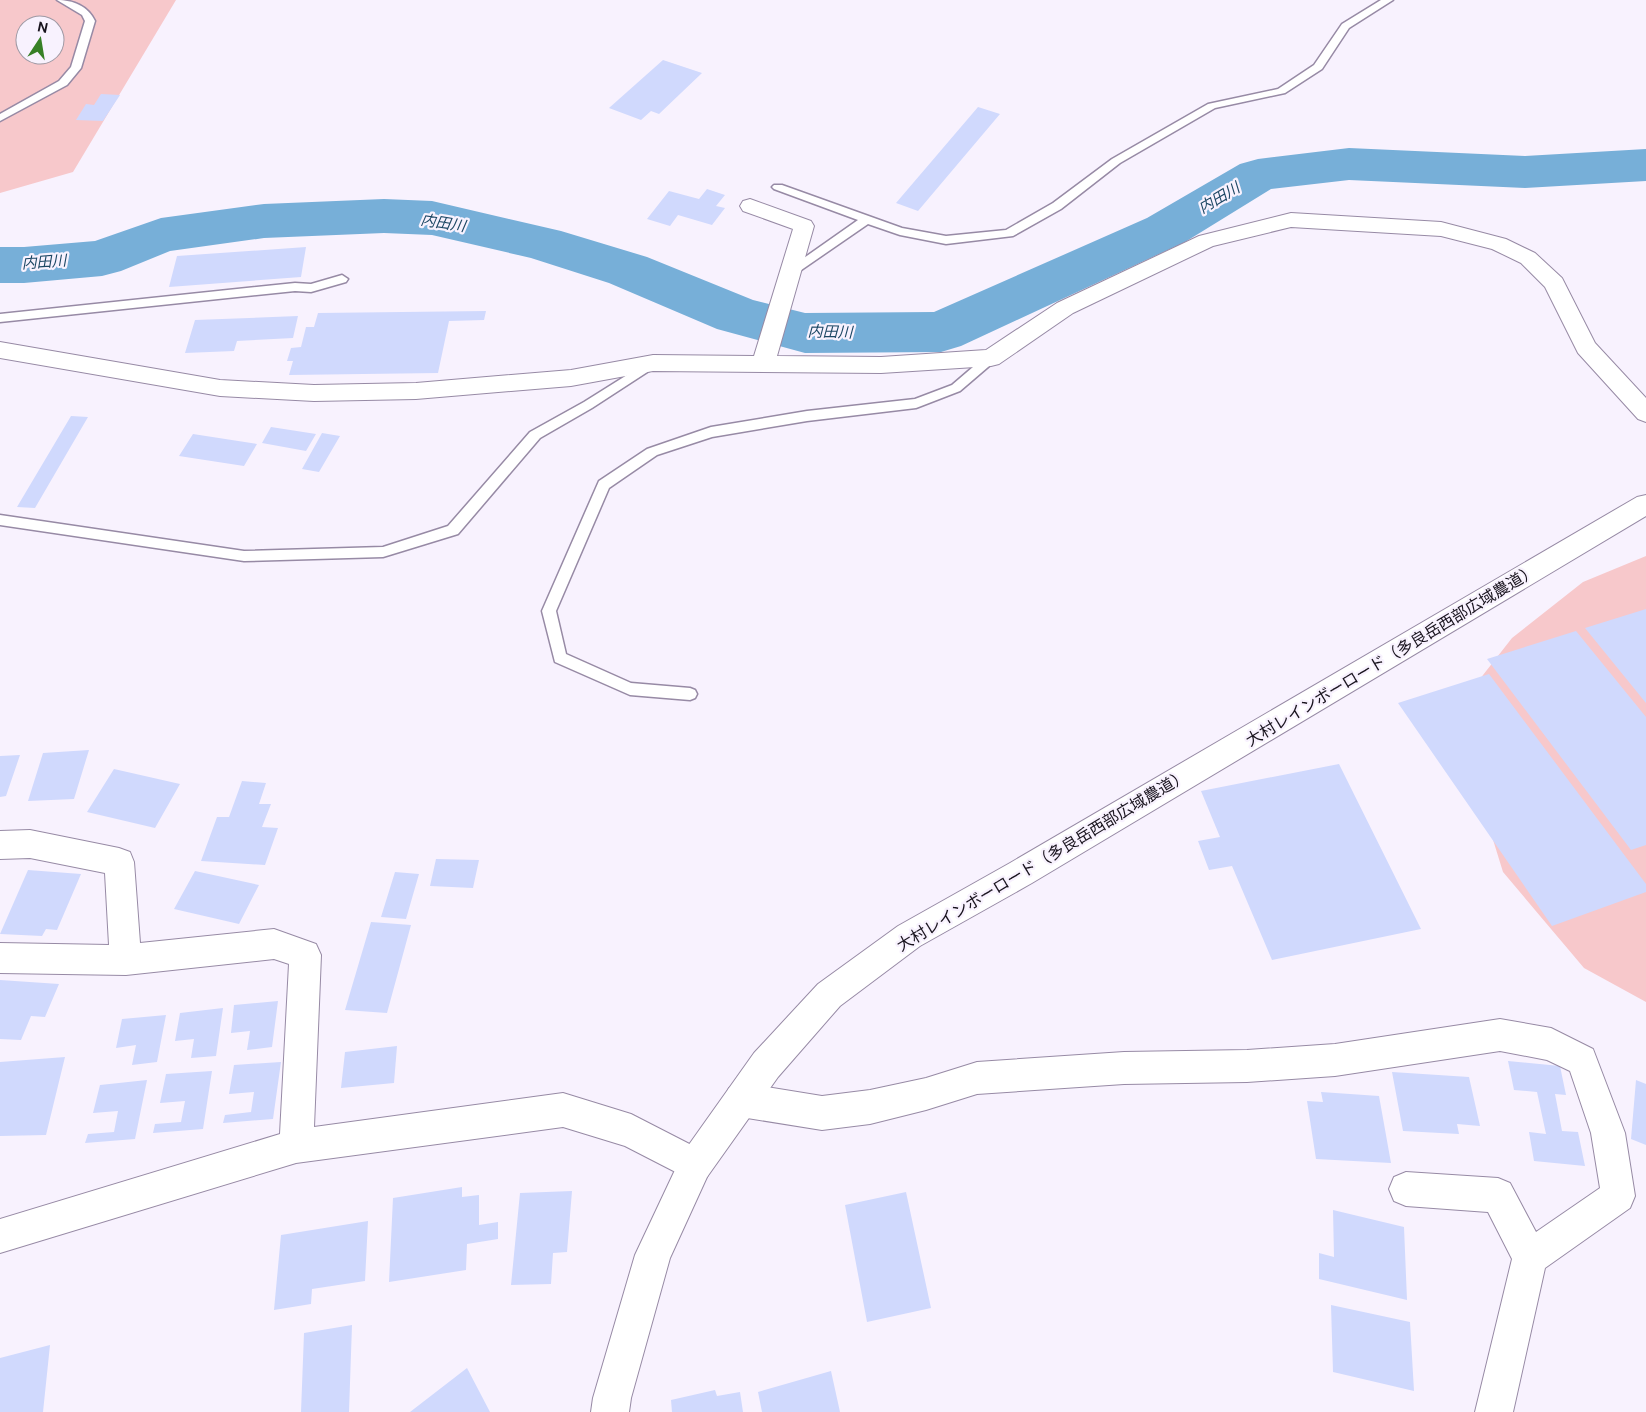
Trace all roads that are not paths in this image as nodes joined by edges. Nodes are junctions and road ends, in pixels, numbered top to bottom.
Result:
1 (62, 0) edge
2 (1388, 0) edge
3 (0, 118) edge
4 (778, 188) dead end
5 (750, 206) dead end
6 (867, 220) junction
7 (790, 272) junction
8 (342, 279) dead end
9 (0, 318) edge
10 (0, 350) edge
11 (766, 355) junction
12 (991, 358) junction
13 (653, 363) junction
14 (1646, 413) edge
15 (1646, 504) edge
16 (0, 520) edge
17 (690, 694) dead end
18 (0, 845) edge
19 (0, 958) edge
20 (126, 960) junction
21 (741, 1100) junction
22 (296, 1146) junction
23 (695, 1165) junction
24 (1406, 1189) dead end
25 (0, 1236) edge
26 (1530, 1257) junction
27 (610, 1412) edge
28 (1494, 1412) edge

1 - 3 lane
2 - 6 lane
4 - 6 lane
5 - 7 street
6 - 7 lane
7 - 11 street
8 - 9 lane
10 - 13 street
11 - 12 street
11 - 13 street
12 - 14 street
12 - 17 lane
13 - 16 lane
15 - 21 street, 大村レインボーロード（多良岳西部広域農道）
18 - 20 street
19 - 20 street
20 - 22 street
21 - 23 street, 大村レインボーロード（多良岳西部広域農道）
21 - 26 street
22 - 23 street
22 - 25 street
23 - 27 street, 大村レインボーロード（多良岳西部広域農道）
24 - 26 street
26 - 28 street

